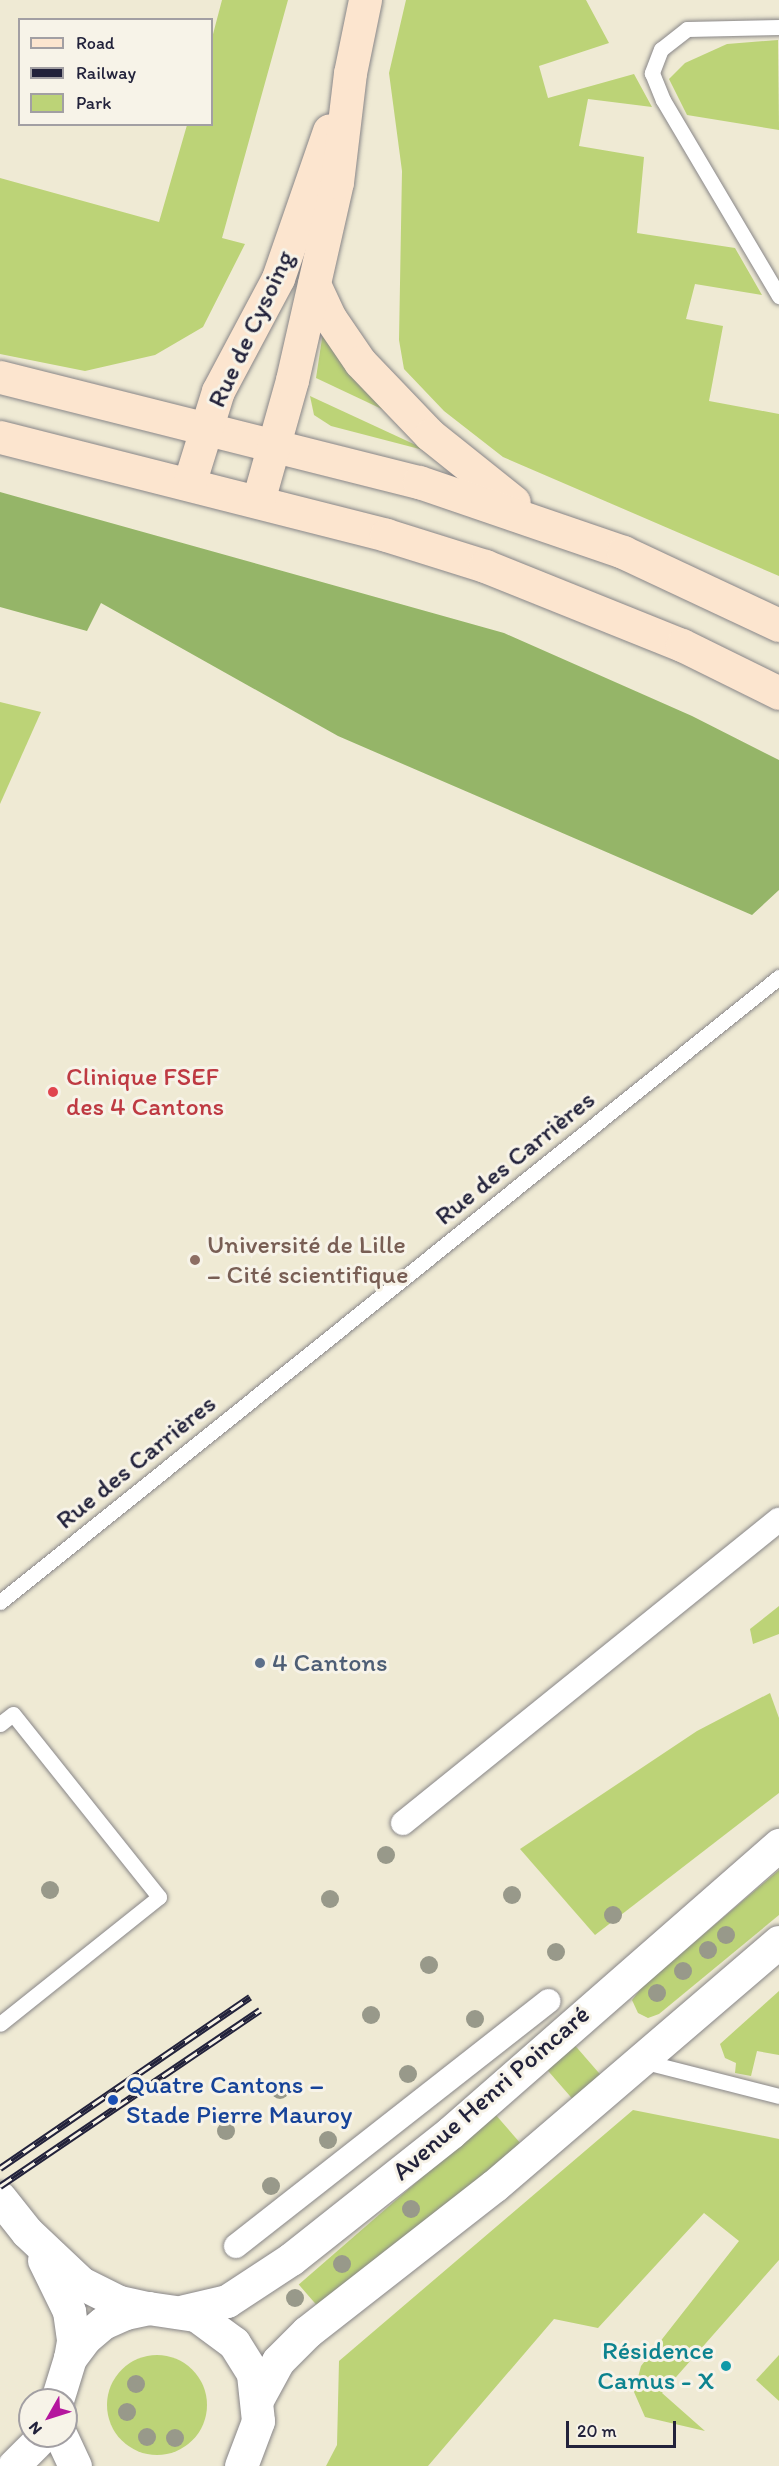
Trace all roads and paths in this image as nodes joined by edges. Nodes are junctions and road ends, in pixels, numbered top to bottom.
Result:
1 (365, 0) edge
2 (779, 27) edge
3 (350, 73) junction
4 (314, 284) junction
5 (779, 296) edge
6 (0, 376) edge
7 (207, 426) junction
8 (0, 437) edge
9 (274, 443) junction
10 (189, 484) junction
11 (258, 501) junction
12 (551, 526) junction
13 (779, 625) edge
14 (779, 693) edge
15 (779, 977) edge
16 (779, 1520) edge
17 (0, 1602) edge
18 (0, 1724) edge
19 (403, 1823) dead end
20 (779, 1845) edge
21 (779, 1942) edge
22 (549, 2001) dead end
23 (0, 2024) edge
24 (642, 2061) junction
25 (779, 2096) edge
26 (0, 2198) edge
27 (27, 2232) junction
28 (236, 2246) dead end
29 (148, 2308) junction
30 (184, 2311) junction
31 (70, 2358) junction
32 (61, 2388) edge
33 (258, 2398) junction
34 (32, 2448) edge
35 (67, 2448) edge
36 (15, 2466) edge
37 (75, 2466) edge
38 (241, 2466) edge

1 - 3 main road, Rue de Cysoing
2 - 5 lane
3 - 4 main road, Rue de Cysoing
3 - 7 main road, Rue de Cysoing
4 - 9 main road, Rue de Cysoing
4 - 12 main road
6 - 7 main road
7 - 9 main road
7 - 10 main road, Rue de Cysoing
8 - 10 main road
9 - 11 main road, Rue de Cysoing
9 - 12 main road
10 - 11 main road
11 - 14 main road
12 - 13 main road
15 - 17 lane, Rue des Carrières
16 - 19 street
18 - 23 lane
20 - 30 street, Avenue Henri Poincaré
21 - 24 street
22 - 28 street, Avenue Henri Poincaré
24 - 25 lane
24 - 33 street
26 - 27 street
27 - 29 street
27 - 31 street
29 - 30 street
29 - 31 street
30 - 33 street
31 - 32 street
33 - 38 street
34 - 36 street
35 - 37 street

